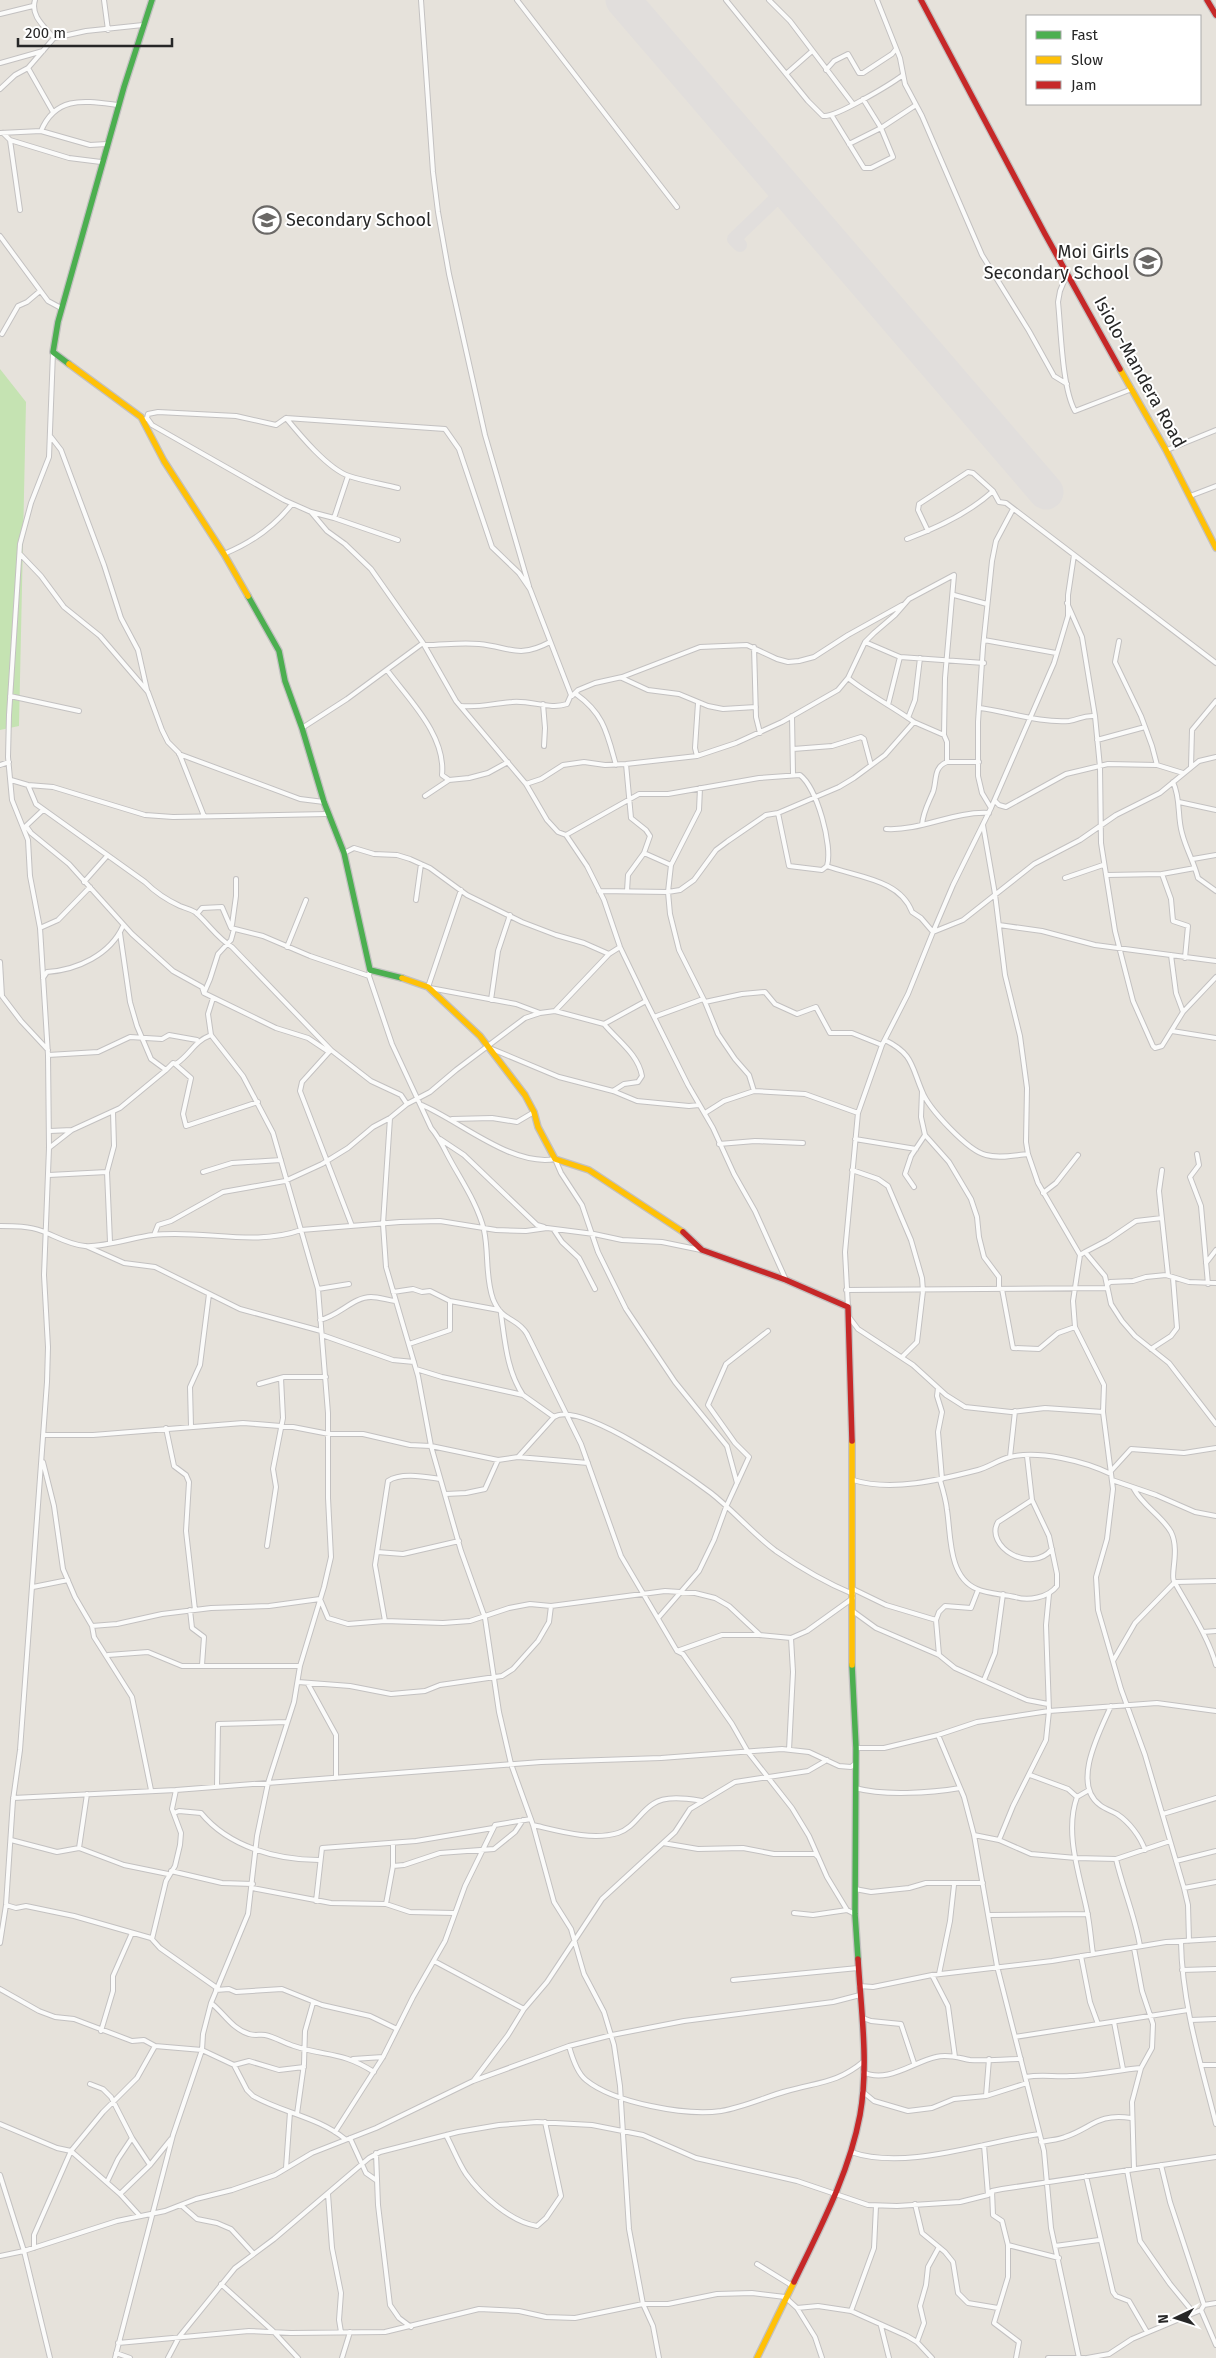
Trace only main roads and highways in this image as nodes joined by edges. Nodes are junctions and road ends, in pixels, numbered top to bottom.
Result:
1 (152, 0) edge
2 (921, 0) edge
3 (1206, 0) edge
4 (1216, 15) edge
5 (1216, 548) edge
6 (757, 2358) edge

1 - 6 main road
2 - 5 main road, Isiolo-Mandera Road
3 - 4 main road

